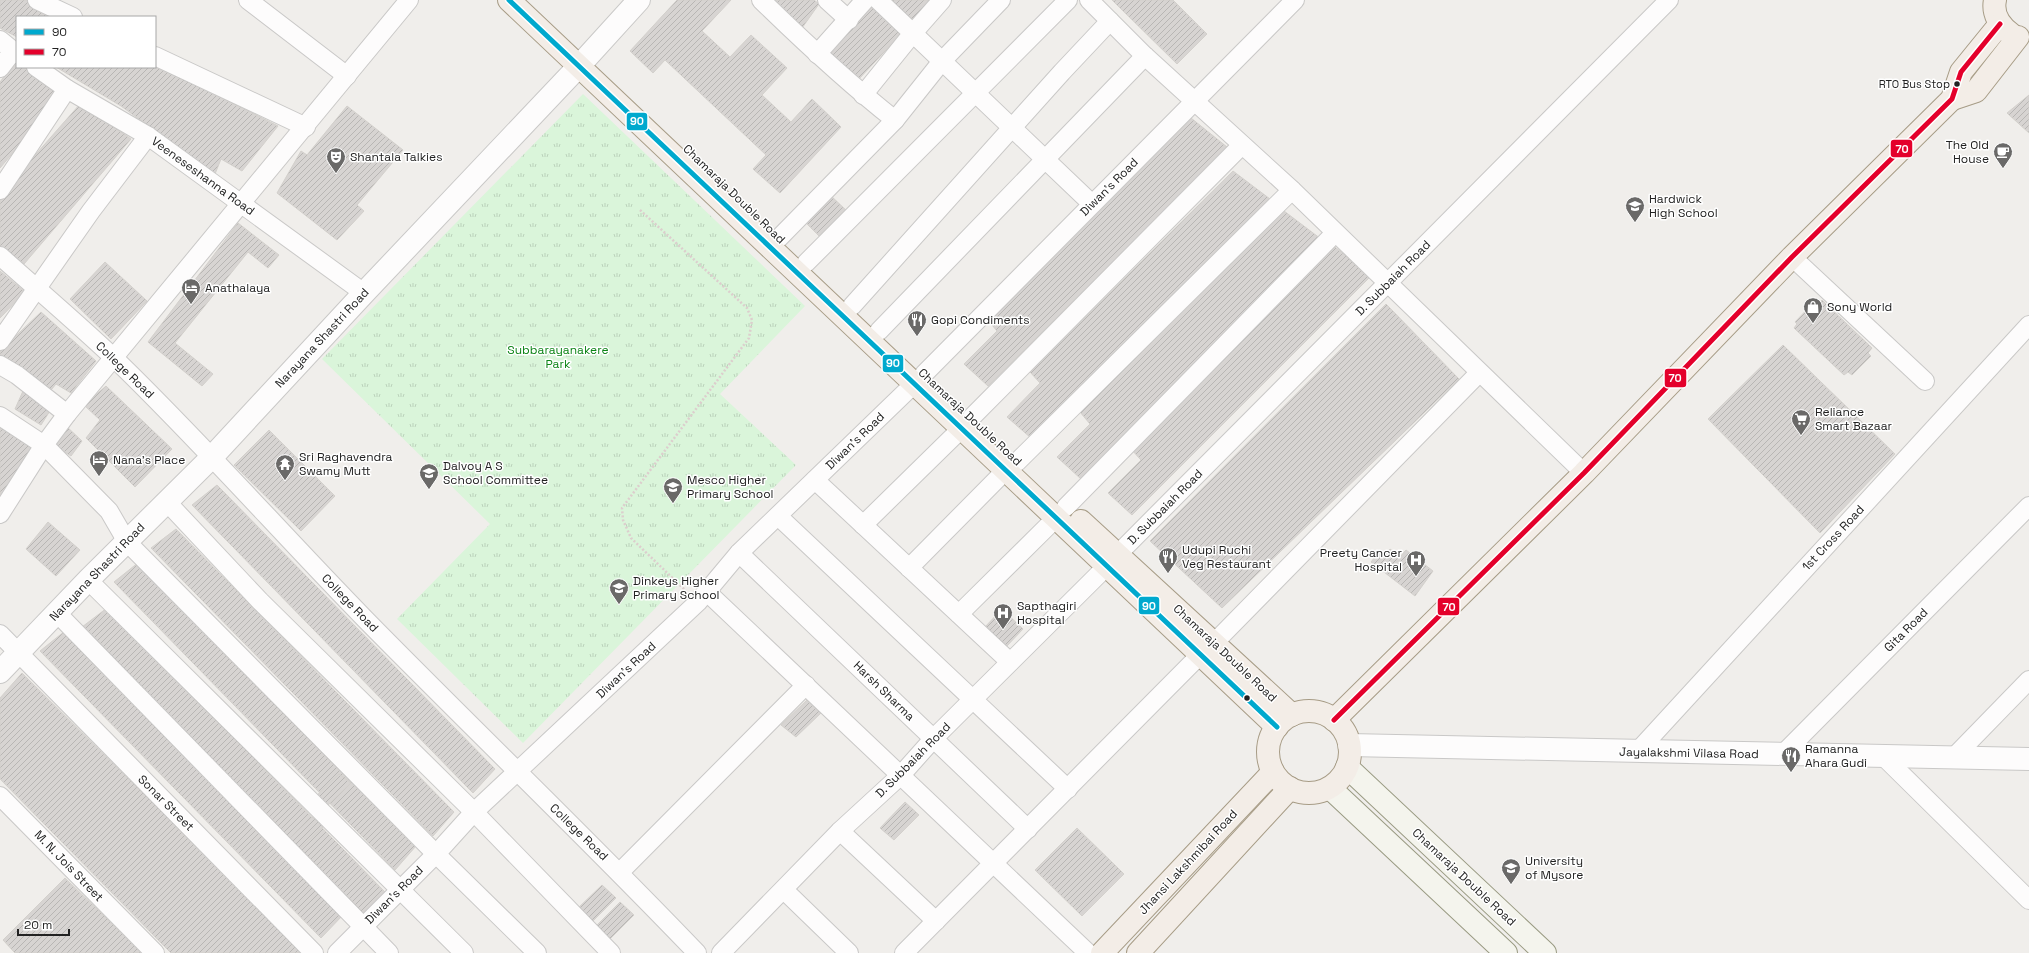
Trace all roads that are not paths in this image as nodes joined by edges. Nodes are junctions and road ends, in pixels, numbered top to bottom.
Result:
1 (37, 0) edge
2 (248, 0) edge
3 (408, 0) edge
4 (509, 0) edge
5 (528, 0) edge
6 (639, 0) edge
7 (761, 0) edge
8 (827, 0) edge
9 (865, 0) edge
10 (878, 0) edge
11 (942, 0) edge
12 (1001, 0) edge
13 (1068, 0) edge
14 (1089, 0) edge
15 (1295, 0) edge
16 (1669, 0) edge
17 (1994, 1) edge
18 (71, 16) edge
19 (849, 20) junction
20 (1110, 21) junction
21 (2000, 24) junction
22 (913, 33) junction
23 (2023, 38) edge
24 (10, 48) edge
25 (817, 54) junction
26 (156, 56) edge
27 (1145, 56) junction
28 (584, 61) junction
29 (942, 61) junction
30 (0, 68) edge
31 (37, 68) edge
32 (347, 76) junction
33 (67, 89) junction
34 (976, 93) junction
35 (863, 95) junction
36 (1952, 99) junction
37 (1194, 101) junction
38 (895, 120) junction
39 (306, 126) junction
40 (1012, 127) junction
41 (148, 136) junction
42 (1242, 144) junction
43 (1046, 160) junction
44 (0, 190) edge
45 (1292, 190) junction
46 (240, 203) junction
47 (1092, 204) junction
48 (1335, 233) junction
49 (780, 238) junction
50 (0, 256) edge
51 (1792, 257) junction
52 (806, 263) junction
53 (1388, 284) junction
54 (36, 288) junction
55 (364, 293) junction
56 (852, 306) junction
57 (2029, 325) edge
58 (879, 331) junction
59 (1, 335) edge
60 (114, 358) junction
61 (0, 364) edge
62 (1479, 373) junction
63 (919, 379) junction
64 (1925, 381) dead end
65 (67, 414) junction
66 (0, 416) edge
67 (966, 424) junction
68 (44, 445) junction
69 (212, 457) junction
70 (1011, 466) junction
71 (1584, 473) junction
72 (815, 480) junction
73 (166, 501) junction
74 (2029, 506) edge
75 (1061, 513) junction
76 (0, 514) edge
77 (778, 516) junction
78 (863, 525) junction
79 (127, 542) junction
80 (739, 553) junction
81 (1112, 561) junction
82 (910, 568) junction
83 (88, 580) junction
84 (703, 597) junction
85 (57, 613) junction
86 (959, 614) junction
87 (0, 634) edge
88 (1207, 649) junction
89 (18, 653) junction
90 (1010, 662) junction
91 (0, 672) edge
92 (2029, 680) edge
93 (806, 685) junction
94 (973, 699) junction
95 (1334, 720) junction
96 (1284, 721) junction
97 (934, 738) junction
98 (1349, 745) junction
99 (1637, 752) junction
100 (1783, 754) junction
101 (1883, 756) junction
102 (1954, 757) junction
103 (2029, 759) edge
104 (1348, 767) junction
105 (517, 772) junction
106 (1273, 772) junction
107 (901, 775) junction
108 (1068, 788) junction
109 (1290, 788) junction
110 (1330, 788) junction
111 (0, 796) edge
112 (474, 812) junction
113 (1028, 828) junction
114 (840, 830) junction
115 (436, 854) junction
116 (993, 863) junction
117 (620, 872) junction
118 (399, 889) junction
119 (784, 890) junction
120 (2029, 900) edge
121 (936, 921) junction
122 (362, 926) junction
123 (154, 953) edge
124 (314, 953) edge
125 (337, 953) edge
126 (389, 953) edge
127 (464, 953) edge
128 (537, 953) edge
129 (611, 953) edge
130 (697, 953) edge
131 (721, 953) edge
132 (849, 953) edge
133 (904, 953) edge
134 (1088, 953) edge
135 (1102, 953) edge
136 (1138, 953) edge
137 (1506, 953) edge
138 (1545, 953) edge

1 - 18 street
2 - 32 street
3 - 32 street
4 - 28 main road, Chamaraja Double Road
5 - 28 main road, Chamaraja Double Road
6 - 28 street, Narayana Shastri Road
7 - 25 street
8 - 19 street
9 - 19 street
10 - 22 street
11 - 22 street
12 - 29 street
13 - 34 street
14 - 20 street
15 - 37 street, Diwan's Road
16 - 53 street, D. Subbaiah Road
17 - 21 main road
19 - 25 street
20 - 27 street
20 - 40 street
21 - 23 main road
21 - 36 main road
22 - 29 street
22 - 35 street
23 - 36 main road
24 - 30 street
25 - 35 street
26 - 39 street
27 - 37 street
27 - 43 street
28 - 49 main road, Chamaraja Double Road
28 - 55 street, Narayana Shastri Road
28 - 63 main road, Chamaraja Double Road
29 - 34 street
29 - 38 street
31 - 33 street, Veeneseshanna Road
32 - 39 street
33 - 41 street, Veeneseshanna Road
33 - 44 street
34 - 40 street
34 - 52 street
35 - 38 street
36 - 51 main road
37 - 42 street
37 - 47 street, Diwan's Road
38 - 49 street
39 - 46 street
40 - 43 street
40 - 56 street
41 - 46 street, Veeneseshanna Road
41 - 54 street
42 - 45 street
42 - 67 street
43 - 47 street
43 - 58 street
45 - 48 street
45 - 70 street
46 - 55 street, Veeneseshanna Road
46 - 60 street
47 - 63 street, Diwan's Road
48 - 53 street
48 - 75 street
49 - 52 main road, Chamaraja Double Road
50 - 54 street, College Road
51 - 64 street
51 - 71 main road
52 - 56 main road, Chamaraja Double Road
53 - 62 street
53 - 81 street, D. Subbaiah Road
54 - 59 street
54 - 60 street, College Road
55 - 69 street, Narayana Shastri Road
56 - 58 main road, Chamaraja Double Road
57 - 99 street, 1st Cross Road
58 - 63 main road, Chamaraja Double Road
60 - 65 street
60 - 69 street, College Road
61 - 65 street
62 - 71 street
62 - 88 street
63 - 67 main road, Chamaraja Double Road
63 - 72 street, Diwan's Road
65 - 68 street
66 - 68 street
67 - 70 main road, Chamaraja Double Road
67 - 78 street
68 - 76 street
68 - 79 street
69 - 73 street, Narayana Shastri Road
69 - 105 street, College Road
70 - 75 main road, Chamaraja Double Road
70 - 82 street
71 - 95 main road
72 - 77 street, Diwan's Road
72 - 78 street
73 - 79 street, Narayana Shastri Road
73 - 112 street
74 - 100 street, Gita Road
75 - 81 main road, Chamaraja Double Road
75 - 86 street
77 - 80 street, Diwan's Road
77 - 94 street
78 - 82 street
79 - 83 street, Narayana Shastri Road
79 - 115 street
80 - 84 street, Diwan's Road
80 - 97 street, Harsh Sharma
81 - 88 main road, Chamaraja Double Road
81 - 90 street, D. Subbaiah Road
82 - 86 street
83 - 85 street, Narayana Shastri Road
83 - 118 street
84 - 93 street
84 - 105 street, Diwan's Road
85 - 89 street, Narayana Shastri Road
85 - 122 street
86 - 90 street
87 - 89 street, Sonar Street
88 - 96 main road, Chamaraja Double Road
88 - 108 street
89 - 91 street, Narayana Shastri Road
89 - 124 street, Sonar Street
90 - 94 street, D. Subbaiah Road
92 - 102 street
93 - 107 street
93 - 117 street
94 - 97 street, D. Subbaiah Road
94 - 108 street
95 - 96 main road
95 - 98 main road
96 - 106 main road
97 - 107 street, D. Subbaiah Road
97 - 113 street, Harsh Sharma
98 - 99 street, Jayalakshmi Vilasa Road
98 - 104 main road
99 - 100 street, Jayalakshmi Vilasa Road
100 - 101 street, Jayalakshmi Vilasa Road
101 - 102 street, Jayalakshmi Vilasa Road
101 - 120 street
102 - 103 street, Jayalakshmi Vilasa Road
104 - 110 main road
104 - 138 main road, Chamaraja Double Road
105 - 112 street, Diwan's Road
105 - 117 street, College Road
106 - 109 main road
106 - 135 main road, Jhansi Lakshmibai Road
107 - 114 street, D. Subbaiah Road
107 - 116 street
108 - 113 street
109 - 110 main road
109 - 136 main road, Jhansi Lakshmibai Road
110 - 137 main road
111 - 123 street, M. N. Jois Street
112 - 115 street, Diwan's Road
112 - 129 street
113 - 116 street
114 - 119 street, D. Subbaiah Road
114 - 121 street
115 - 118 street, Diwan's Road
115 - 128 street
116 - 121 street
116 - 134 street
117 - 130 street, College Road
118 - 122 street, Diwan's Road
118 - 127 street
119 - 131 street, D. Subbaiah Road
119 - 132 street
121 - 133 street
122 - 125 street, Diwan's Road
122 - 126 street

